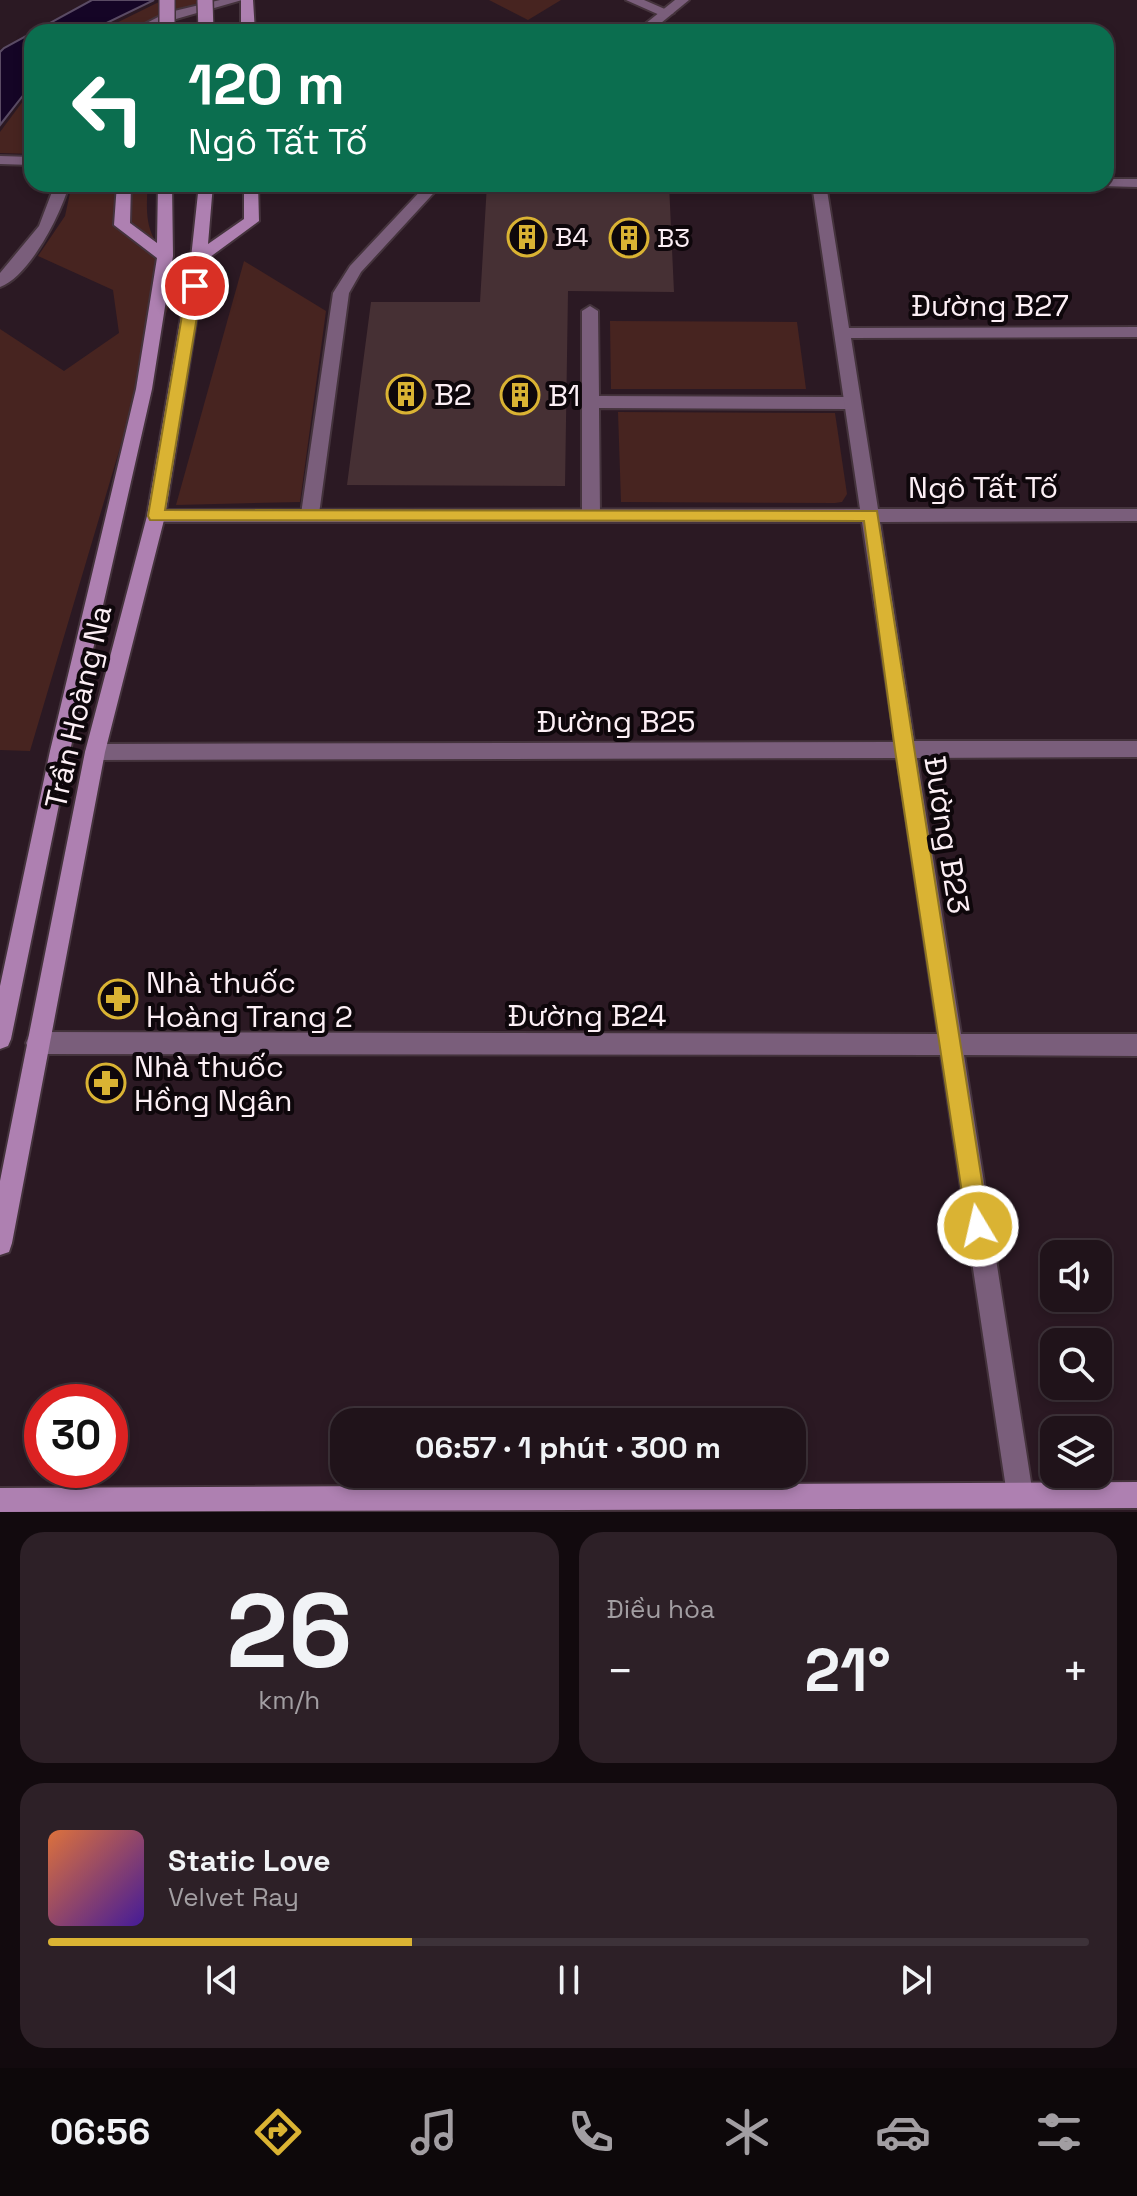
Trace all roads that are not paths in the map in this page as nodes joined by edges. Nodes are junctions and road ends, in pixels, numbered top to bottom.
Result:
1 (167, 0) edge
2 (205, 0) edge
3 (236, 0) edge
4 (247, 0) edge
5 (632, 0) edge
6 (683, 0) edge
7 (667, 13) junction
8 (154, 24) edge
9 (167, 24) edge
10 (206, 24) edge
11 (248, 24) edge
12 (653, 24) edge
13 (0, 160) edge
14 (24, 161) edge
15 (1114, 183) edge
16 (1137, 183) edge
17 (60, 192) edge
18 (124, 192) edge
19 (165, 192) edge
20 (205, 192) edge
21 (251, 192) edge
22 (427, 192) edge
23 (820, 192) edge
24 (165, 256) junction
25 (199, 258) junction
26 (0, 282) edge
27 (590, 311) dead end
28 (1137, 332) edge
29 (843, 333) junction
30 (590, 402) junction
31 (853, 403) junction
32 (310, 514) junction
33 (591, 515) junction
34 (871, 515) junction
35 (1137, 515) edge
36 (156, 516) junction
37 (1137, 749) edge
38 (904, 750) junction
39 (95, 752) junction
40 (0, 1039) edge
41 (37, 1043) junction
42 (1137, 1045) edge
43 (950, 1047) junction
44 (0, 1243) edge
45 (1020, 1495) junction
46 (1137, 1495) edge
47 (0, 1501) edge
48 (366, 1504) edge

1 - 9 main road, bridge
2 - 10 main road, bridge
3 - 8 street
4 - 11 main road
5 - 7 street
6 - 7 street
7 - 12 street
13 - 14 street
15 - 16 street
17 - 26 street
18 - 24 main road
19 - 24 main road, Trần Hoàng Na
20 - 25 main road, Trần Hoàng Na
21 - 25 main road
22 - 32 street
23 - 29 street, Đường B23
24 - 40 main road, Trần Hoàng Na
25 - 36 main road, Trần Hoàng Na
27 - 30 street
28 - 29 street, Đường B27
29 - 31 street, Đường B23
30 - 31 street
30 - 33 street
31 - 34 street, Đường B23
32 - 33 street, Ngô Tất Tố
32 - 36 street, Ngô Tất Tố
33 - 34 street, Ngô Tất Tố
34 - 35 street, Ngô Tất Tố
34 - 38 street, Đường B23
36 - 39 main road, Trần Hoàng Na
37 - 38 street, Đường B25
38 - 39 street, Đường B25
38 - 43 street, Đường B23
39 - 41 main road, Trần Hoàng Na
41 - 43 street, Đường B24
41 - 44 main road, Trần Hoàng Na
42 - 43 street, Đường B24
43 - 45 street, Đường B23
45 - 46 main road
45 - 48 main road
47 - 48 main road

